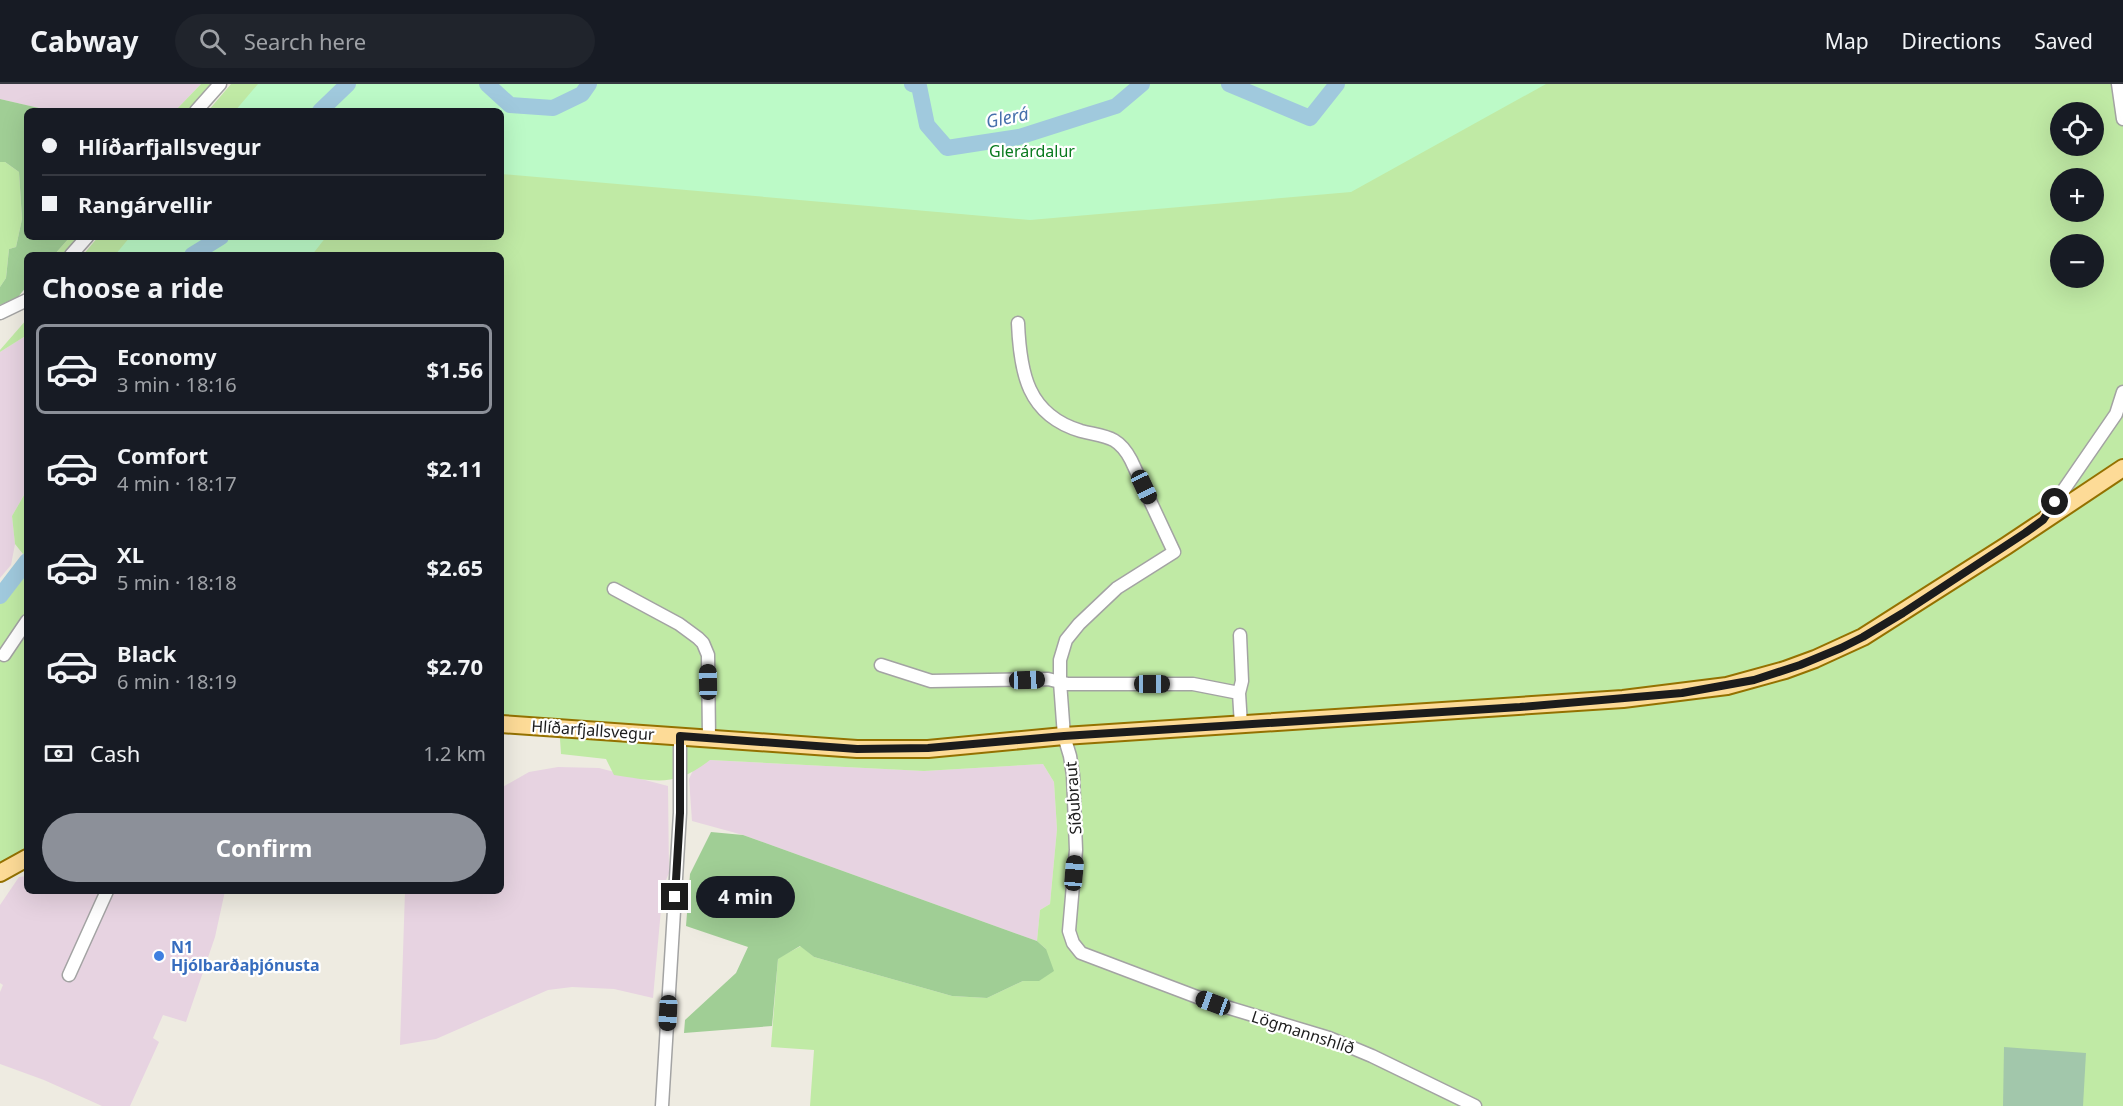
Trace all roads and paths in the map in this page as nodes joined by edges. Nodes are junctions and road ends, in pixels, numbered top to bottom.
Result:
1 (220, 84) edge
2 (2118, 84) edge
3 (199, 108) edge
4 (2123, 119) edge
5 (84, 240) edge
6 (74, 252) edge
7 (24, 301) edge
8 (0, 313) edge
9 (1018, 323) dead end
10 (2123, 392) edge
11 (2123, 468) edge
12 (2043, 520) junction
13 (614, 589) dead end
14 (24, 625) edge
15 (1240, 635) dead end
16 (4, 655) dead end
17 (881, 664) dead end
18 (1059, 682) junction
19 (1239, 693) junction
20 (504, 724) edge
21 (1241, 724) junction
22 (680, 736) junction
23 (1064, 736) junction
24 (709, 738) junction
25 (24, 860) edge
26 (0, 873) edge
27 (106, 894) edge
28 (1093, 959) joint
29 (69, 975) dead end
30 (662, 1106) edge
31 (1475, 1106) edge

1 - 3 street
2 - 4 street
5 - 6 street
7 - 8 street
9 - 18 street, Síðubraut
10 - 12 street, Hlíðarfjallsvegur
11 - 12 main road, Hlíðarfjallsvegur
12 - 21 main road, Hlíðarfjallsvegur
13 - 24 street
14 - 16 street
15 - 19 street
17 - 18 street
18 - 19 street
18 - 23 street, Síðubraut
19 - 21 street
20 - 22 main road, Hlíðarfjallsvegur
21 - 23 main road, Hlíðarfjallsvegur
22 - 24 main road, Hlíðarfjallsvegur
22 - 30 street
23 - 24 main road, Hlíðarfjallsvegur
23 - 28 street, Síðubraut
25 - 26 main road
27 - 29 street
28 - 31 street, Lögmannshlíð

